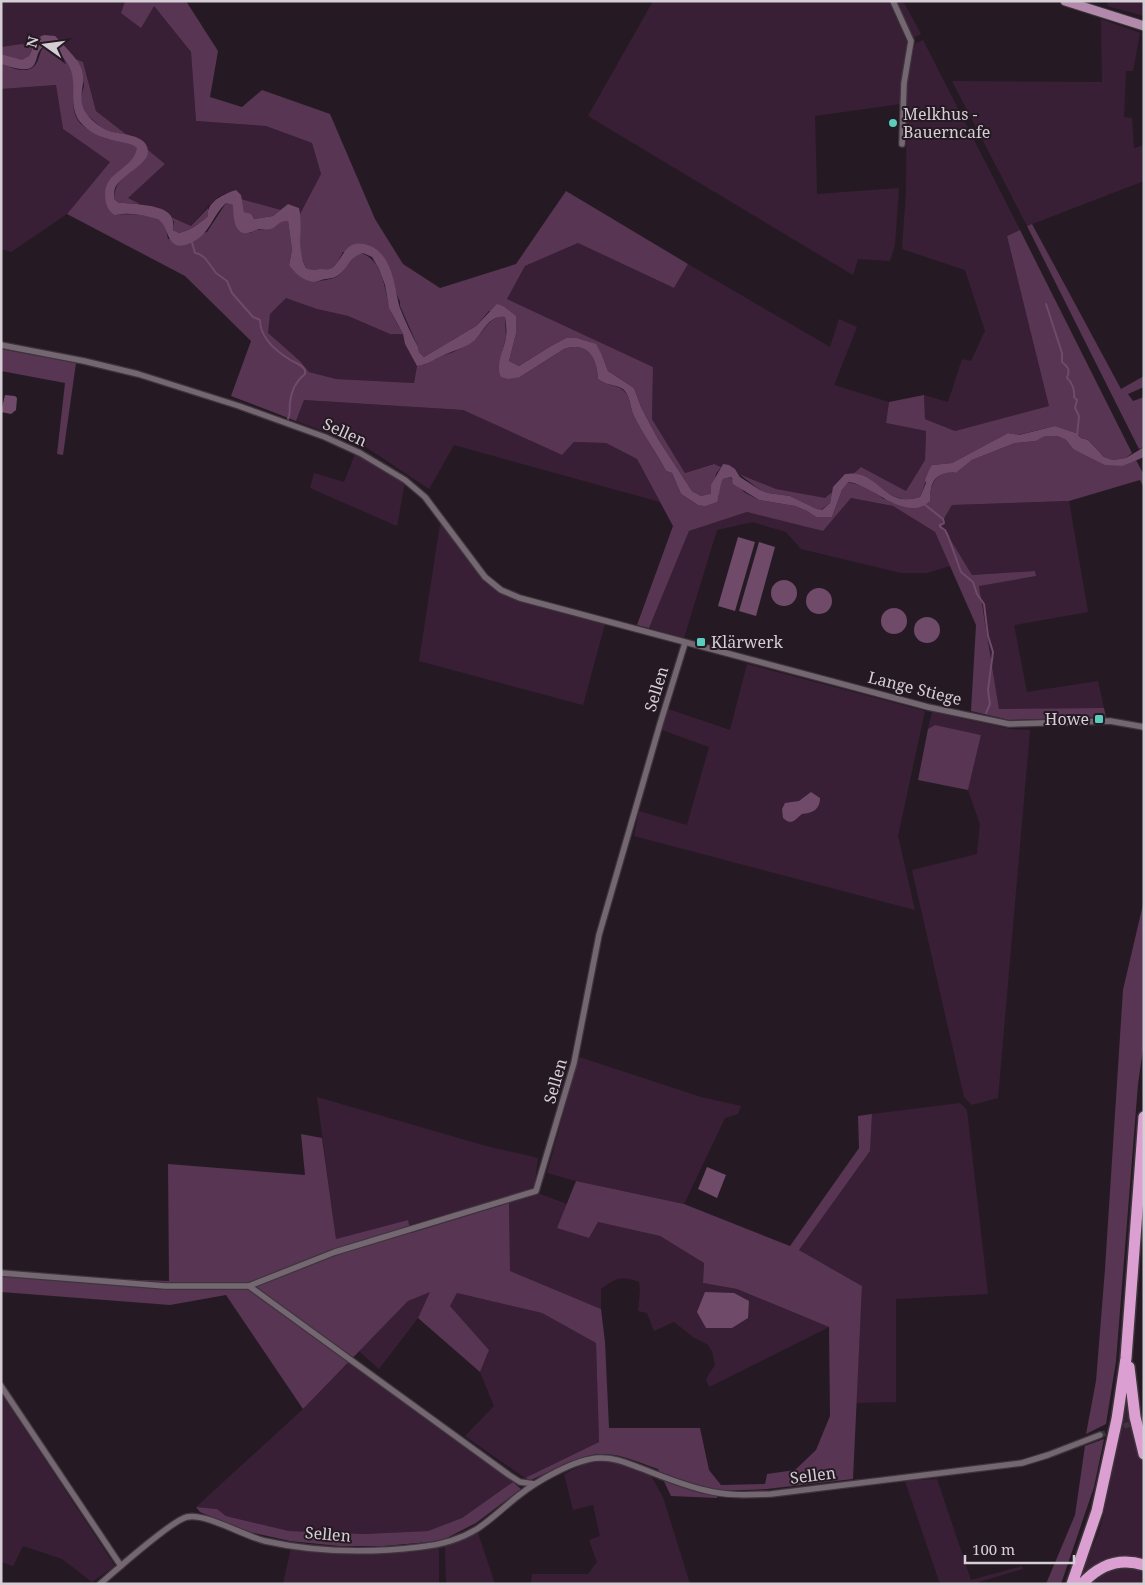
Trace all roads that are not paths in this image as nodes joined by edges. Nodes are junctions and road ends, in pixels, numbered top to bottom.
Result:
1 (893, 1) edge
2 (1065, 1) edge
3 (1144, 26) edge
4 (902, 144) dead end
5 (1, 345) edge
6 (685, 643) junction
7 (1144, 727) edge
8 (1144, 1117) edge
9 (1, 1272) edge
10 (249, 1286) junction
11 (1127, 1342) junction
12 (1, 1386) edge
13 (1100, 1435) tunnel mouth
14 (1144, 1454) edge
15 (535, 1484) junction
16 (1144, 1565) edge
17 (121, 1566) junction
18 (100, 1584) edge
19 (1072, 1584) edge
20 (1082, 1584) edge

1 - 4 street
2 - 3 main road
5 - 6 street, Sellen
6 - 7 street, Lange Stiege
6 - 10 street, Sellen
8 - 11 highway
9 - 10 street, Sellen
10 - 15 street
11 - 14 highway
11 - 19 highway
12 - 17 street
13 - 15 street, Sellen
15 - 17 street, Sellen
16 - 20 highway
17 - 18 street, Sellen

